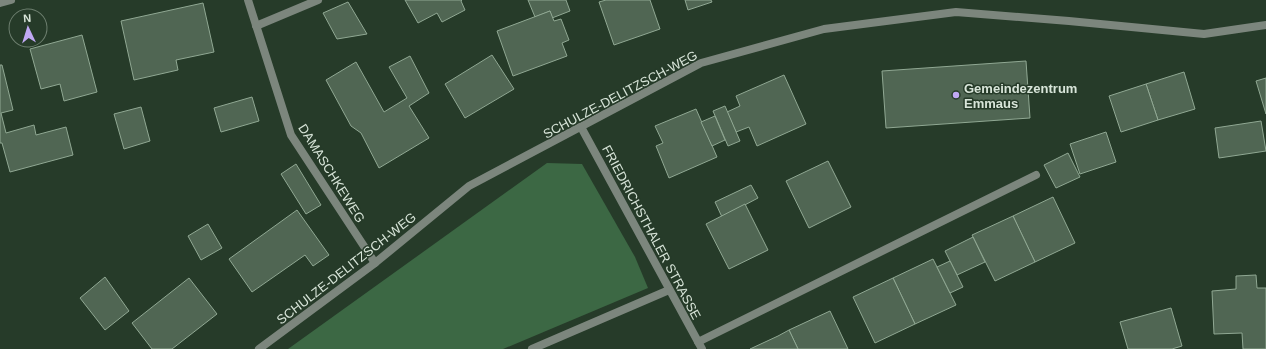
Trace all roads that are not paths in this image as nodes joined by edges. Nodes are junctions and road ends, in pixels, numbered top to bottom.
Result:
1 (11, 0) edge
2 (248, 0) edge
3 (318, 0) edge
4 (0, 3) edge
5 (1266, 25) edge
6 (256, 26) junction
7 (582, 127) junction
8 (1036, 175) dead end
9 (374, 263) junction
10 (669, 290) junction
11 (700, 345) edge
12 (259, 349) edge
13 (532, 349) edge

1 - 4 street
2 - 6 street, DAMASCHKEWEG
3 - 6 street
5 - 7 street, SCHULZE-DELITZSCH-WEG
6 - 9 street, DAMASCHKEWEG
7 - 9 street, SCHULZE-DELITZSCH-WEG
7 - 10 street, FRIEDRICHSTHALER STRASSE
8 - 11 street
9 - 12 street, SCHULZE-DELITZSCH-WEG
10 - 11 street, FRIEDRICHSTHALER STRASSE
10 - 13 street

